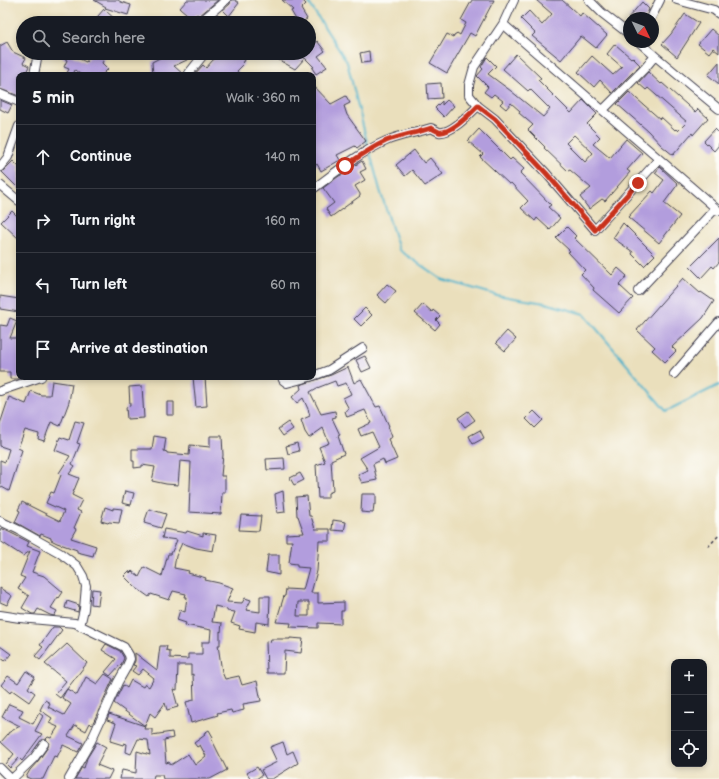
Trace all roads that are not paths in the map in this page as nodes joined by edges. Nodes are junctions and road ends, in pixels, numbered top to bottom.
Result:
1 (226, 0) edge
2 (514, 0) edge
3 (589, 0) edge
4 (660, 0) edge
5 (677, 0) edge
6 (717, 11) edge
7 (654, 12) edge
8 (207, 16) edge
9 (503, 24) junction
10 (623, 30) edge
11 (646, 48) edge
12 (655, 56) junction
13 (37, 60) edge
14 (199, 60) edge
15 (35, 72) edge
16 (190, 72) edge
17 (0, 94) edge
18 (16, 101) edge
19 (478, 106) junction
20 (719, 109) edge
21 (603, 110) junction
22 (16, 134) edge
23 (659, 159) junction
24 (0, 167) edge
25 (0, 185) edge
26 (316, 187) edge
27 (16, 198) edge
28 (717, 210) edge
29 (638, 291) dead end
30 (719, 322) edge
31 (363, 348) dead end
32 (674, 374) dead end
33 (316, 375) edge
34 (32, 380) edge
35 (283, 380) edge
36 (301, 380) edge
37 (0, 391) edge
38 (0, 521) edge
39 (0, 614) edge
40 (80, 626) junction
41 (44, 744) dead end
42 (0, 768) edge
43 (12, 779) edge
44 (69, 779) edge

1 - 8 street
2 - 9 street
3 - 10 street
4 - 7 street
5 - 6 street
9 - 19 street
9 - 21 street
11 - 12 street
12 - 20 street
12 - 21 street
13 - 15 street
14 - 16 street
17 - 18 street
19 - 23 street
19 - 26 street
21 - 23 street
22 - 24 street
23 - 28 street
25 - 27 street
28 - 29 street
30 - 32 street
31 - 33 street
34 - 37 street
35 - 36 street
38 - 40 street
39 - 40 street
40 - 44 street
41 - 43 street
42 - 43 street

